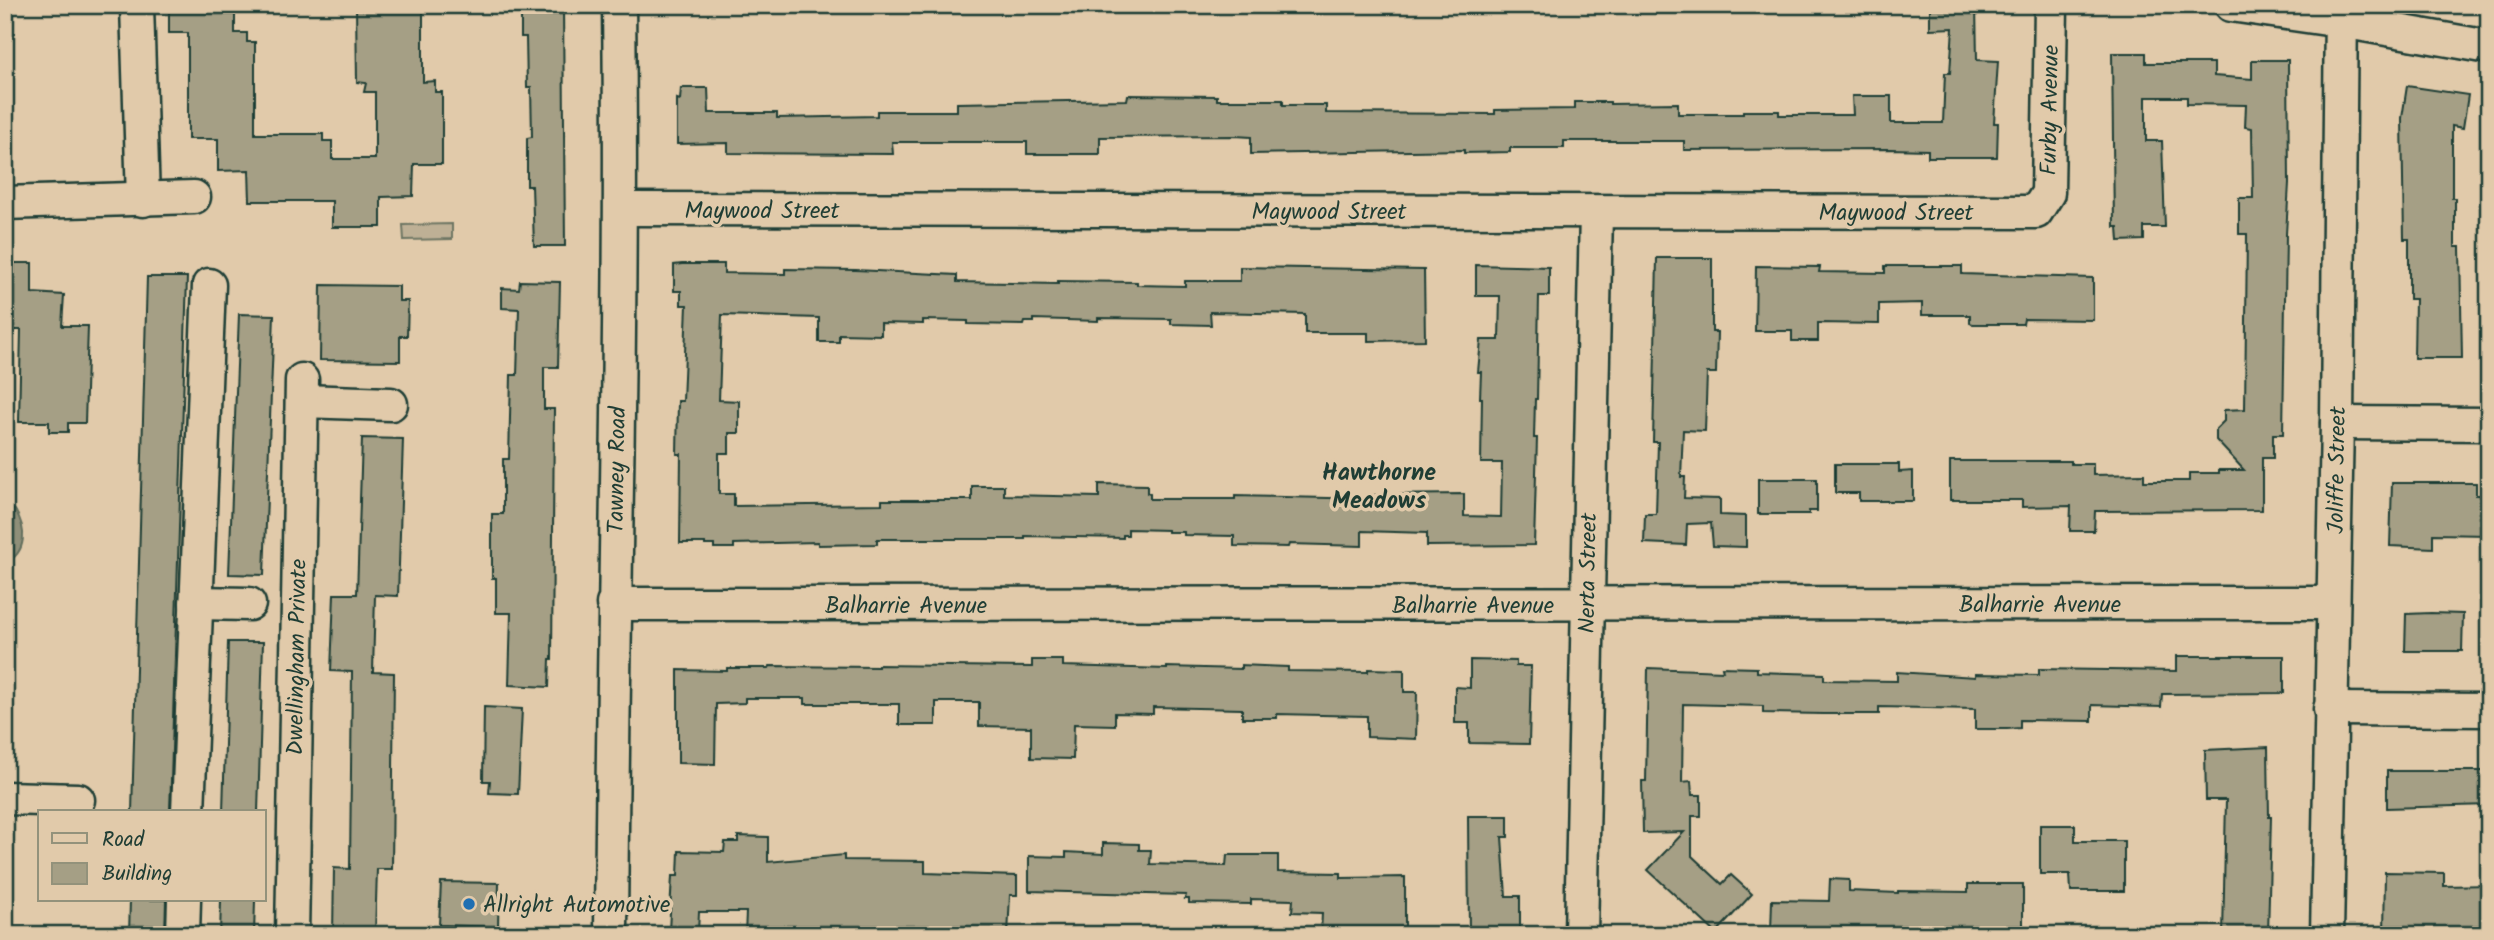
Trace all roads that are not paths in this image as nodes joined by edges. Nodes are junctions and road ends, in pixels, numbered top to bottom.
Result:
1 (137, 5) edge
2 (619, 5) edge
3 (2051, 5) edge
4 (2231, 5) edge
5 (2341, 13) edge
6 (2489, 47) edge
7 (194, 197) dead end
8 (144, 200) junction
9 (5, 204) edge
10 (621, 209) junction
11 (1596, 212) junction
12 (2036, 212) joint
13 (209, 285) dead end
14 (391, 404) dead end
15 (2337, 423) junction
16 (2489, 424) edge
17 (196, 603) junction
18 (2333, 603) junction
19 (249, 604) dead end
20 (614, 604) junction
21 (1587, 605) junction
22 (2330, 709) junction
23 (2489, 710) edge
24 (5, 798) edge
25 (78, 800) dead end
26 (188, 810) edge
27 (184, 902) edge
28 (183, 935) edge
29 (292, 935) edge
30 (611, 935) edge
31 (1581, 935) edge
32 (2328, 935) edge

1 - 8 street
2 - 10 street, Tawney Road
3 - 12 street, Furby Avenue
4 - 5 street
5 - 6 street
5 - 15 street, Joliffe Street
7 - 8 street
8 - 9 street
10 - 11 street, Maywood Street
10 - 20 street, Tawney Road
11 - 12 street, Maywood Street
11 - 21 street, Nerta Street
13 - 17 street
14 - 29 street, Dwellingham Private
15 - 16 street
15 - 18 street, Joliffe Street
17 - 19 street
17 - 26 street
18 - 21 street, Balharrie Avenue
18 - 22 street, Joliffe Street
20 - 21 street, Balharrie Avenue
20 - 30 street, Tawney Road
21 - 31 street, Nerta Street
22 - 23 street
22 - 32 street, Joliffe Street
24 - 25 street
27 - 28 street

